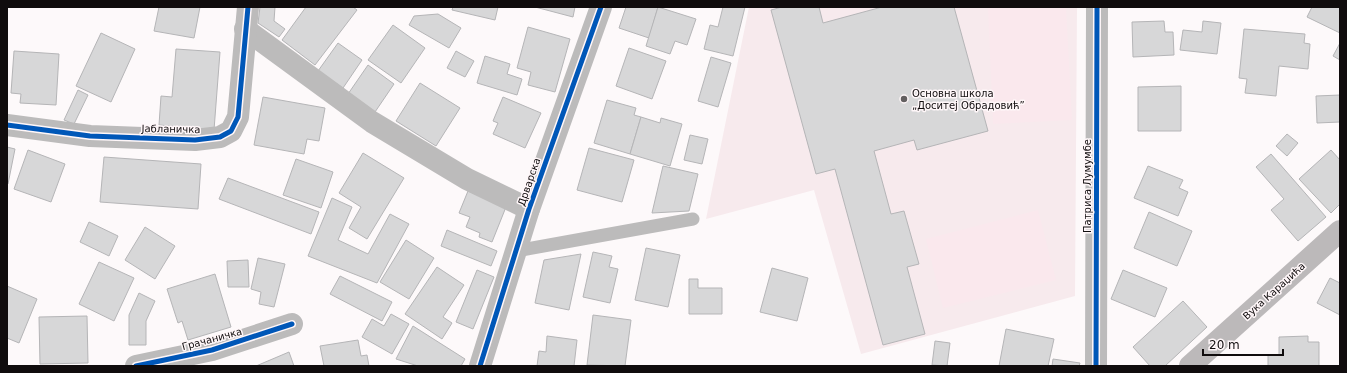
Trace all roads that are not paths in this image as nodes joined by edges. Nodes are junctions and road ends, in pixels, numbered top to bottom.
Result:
1 (248, 7) edge
2 (601, 7) edge
3 (1097, 7) edge
4 (245, 29) junction
5 (7, 125) edge
6 (529, 209) junction
7 (693, 219) dead end
8 (1340, 231) edge
9 (516, 251) junction
10 (292, 324) dead end
11 (136, 366) edge
12 (480, 366) edge
13 (1096, 366) edge
14 (1190, 366) edge

1 - 4 street, Јабланичка
2 - 6 street, Дрварска
3 - 13 street, Патриса Лумумбе
4 - 5 street, Јабланичка
4 - 6 street
6 - 9 street, Дрварска
7 - 9 lane
8 - 14 main road, Вука Караџића
9 - 12 street, Дрварска
10 - 11 street, Грачаничка

